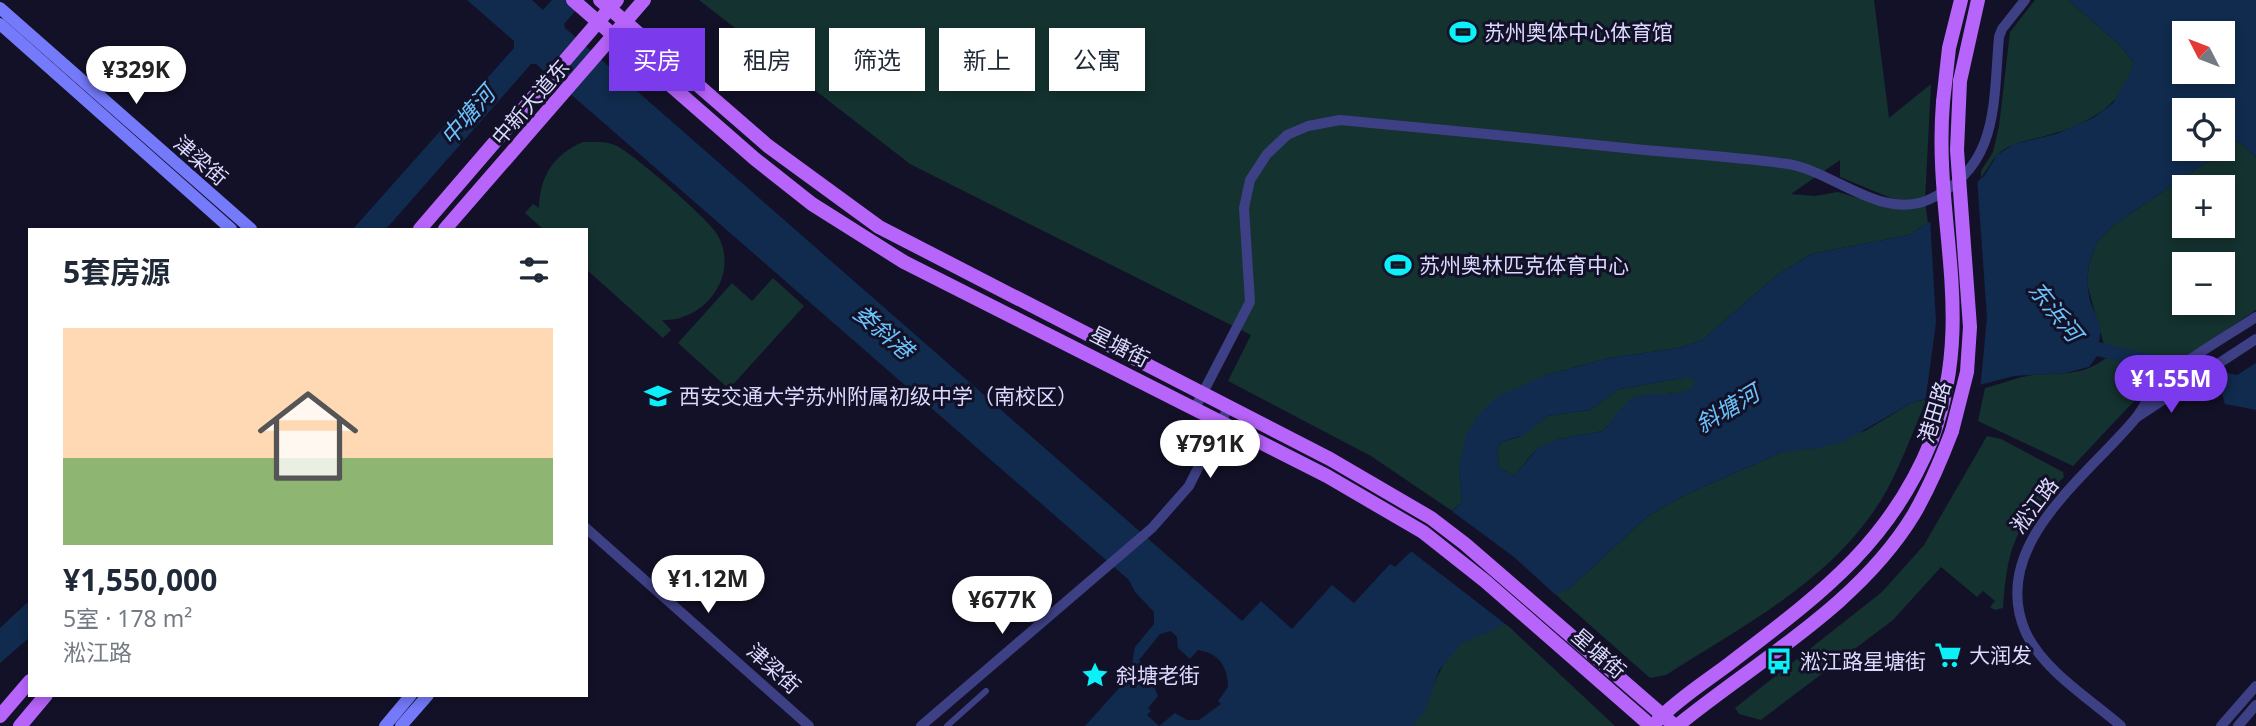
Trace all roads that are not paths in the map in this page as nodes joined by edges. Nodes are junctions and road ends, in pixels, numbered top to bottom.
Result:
1 (644, 0) edge
2 (1961, 0) edge
3 (1978, 0) edge
4 (2025, 0) edge
5 (609, 3) edge
6 (577, 4) edge
7 (0, 8) edge
8 (625, 22) junction
9 (598, 23) junction
10 (0, 24) edge
11 (620, 28) edge
12 (609, 32) edge
13 (609, 42) edge
14 (677, 91) edge
15 (230, 228) edge
16 (250, 228) edge
17 (421, 228) edge
18 (445, 228) edge
19 (2256, 317) edge
20 (2256, 339) edge
21 (2209, 349) junction
22 (2215, 366) junction
23 (1203, 393) junction
24 (1229, 406) junction
25 (1195, 408) junction
26 (2137, 417) junction
27 (1221, 422) junction
28 (588, 530) edge
29 (28, 683) edge
30 (2256, 685) edge
31 (986, 691) dead end
32 (44, 697) edge
33 (409, 697) edge
34 (426, 697) edge
35 (2256, 705) edge
36 (1662, 715) junction
37 (0, 716) edge
38 (20, 726) edge
39 (385, 726) edge
40 (401, 726) edge
41 (810, 726) edge
42 (920, 726) edge
43 (947, 726) edge
44 (1651, 726) edge
45 (1676, 726) edge
46 (2121, 726) edge
47 (2221, 726) edge
48 (2238, 726) edge

1 - 8 main road, 中新大道东
2 - 36 main road, 港田路, bridge
3 - 45 main road, 港田路, bridge
4 - 23 street
5 - 8 main road, 星塘街
5 - 9 main road, 中新大道东
6 - 9 main road, 星塘街
7 - 16 main road, 津梁街
8 - 11 main road, 中新大道东
8 - 23 main road, 星塘街
9 - 12 main road, 星塘街
9 - 17 main road, 中新大道东
10 - 15 main road, 津梁街
13 - 18 main road, 中新大道东
14 - 25 main road, 星塘街
19 - 21 street, 淞江路
20 - 22 street, 淞江路
21 - 22 street
21 - 26 street, 淞江路
22 - 26 street, 淞江路
23 - 24 main road, 星塘街
23 - 25 street
24 - 27 street
24 - 36 main road, 星塘街
25 - 27 main road, 星塘街
26 - 46 street, 淞江路
27 - 42 street
27 - 44 main road, 星塘街
28 - 41 street, 津梁街
29 - 37 main road
30 - 47 street
31 - 43 street
32 - 38 main road
33 - 39 main road
34 - 40 main road
35 - 48 street
36 - 44 main road
36 - 45 main road, 星塘街

